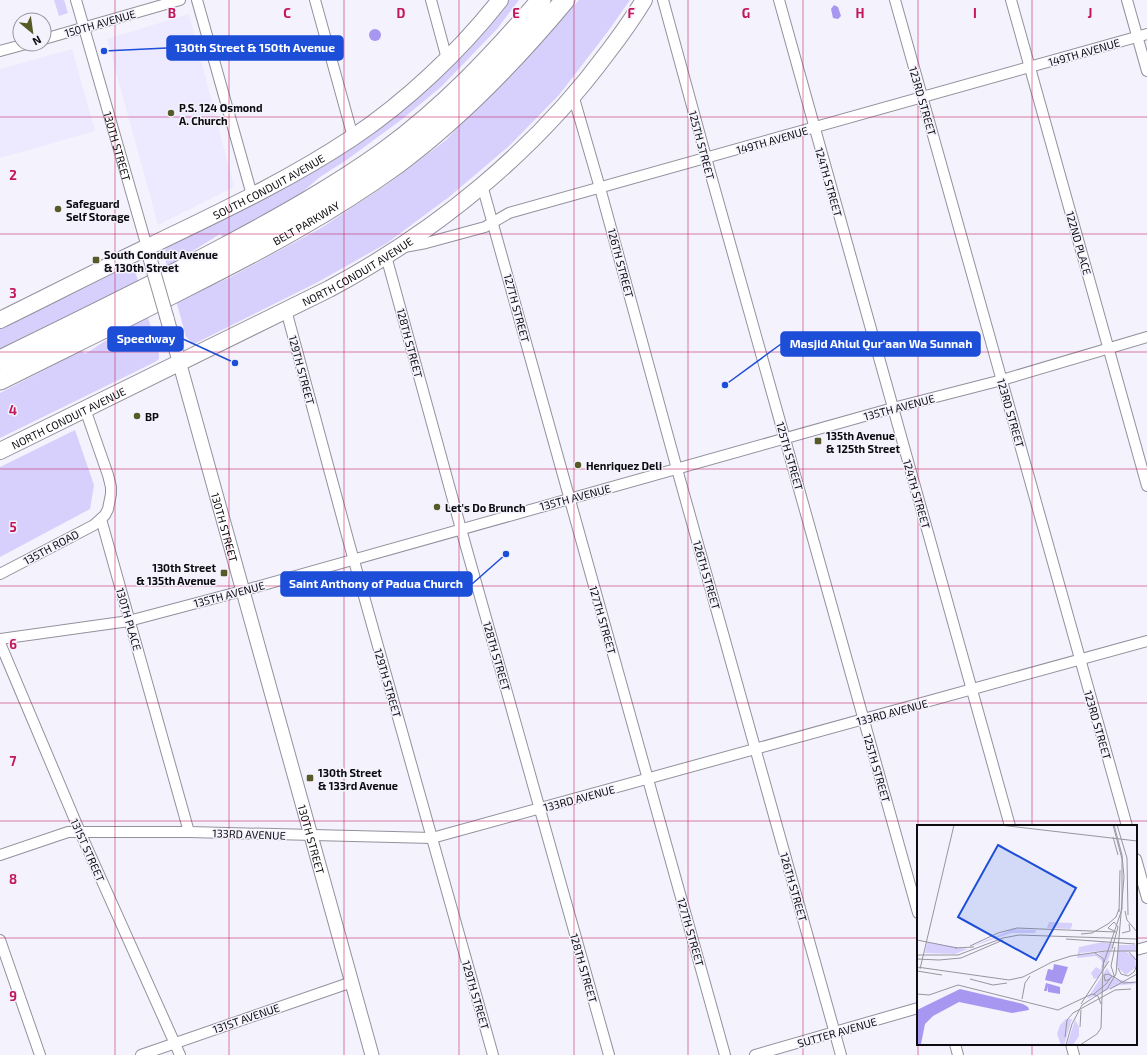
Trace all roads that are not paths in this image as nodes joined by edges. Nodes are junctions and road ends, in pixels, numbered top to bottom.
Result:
1 (76, 0) edge
2 (180, 0) edge
3 (197, 0) edge
4 (315, 0) edge
5 (431, 0) edge
6 (500, 0) edge
7 (541, 0) edge
8 (565, 0) edge
9 (644, 0) edge
10 (663, 0) edge
11 (779, 0) edge
12 (895, 0) edge
13 (1011, 0) edge
14 (1127, 0) edge
15 (84, 28) junction
16 (1142, 35) edge
17 (52, 37) edge
18 (12, 48) edge
19 (0, 51) edge
20 (447, 58) junction
21 (1030, 67) junction
22 (1147, 71) edge
23 (573, 95) junction
24 (922, 97) junction
25 (814, 128) junction
26 (353, 137) junction
27 (706, 158) junction
28 (482, 185) junction
29 (600, 188) junction
30 (252, 195) junction
31 (493, 222) junction
32 (146, 247) junction
33 (392, 252) junction
34 (286, 310) junction
35 (0, 320) edge
36 (1147, 337) edge
37 (1108, 348) junction
38 (44, 358) junction
39 (0, 360) edge
40 (179, 362) junction
41 (0, 380) edge
42 (1002, 380) junction
43 (0, 388) edge
44 (893, 408) junction
45 (85, 409) junction
46 (785, 439) junction
47 (0, 451) edge
48 (677, 469) junction
49 (1147, 486) edge
50 (569, 499) junction
51 (101, 519) junction
52 (461, 529) junction
53 (354, 559) junction
54 (0, 574) edge
55 (242, 591) junction
56 (129, 621) junction
57 (0, 639) edge
58 (1147, 641) edge
59 (0, 643) edge
60 (1080, 660) junction
61 (972, 690) junction
62 (864, 720) junction
63 (756, 749) junction
64 (648, 779) junction
65 (540, 809) junction
66 (1010, 825) edge
67 (1127, 825) edge
68 (80, 832) junction
69 (189, 832) junction
70 (311, 836) junction
71 (432, 838) junction
72 (0, 855) edge
73 (1137, 863) edge
74 (1147, 898) edge
75 (917, 909) edge
76 (0, 940) edge
77 (1147, 947) edge
78 (1137, 950) edge
79 (352, 982) junction
80 (917, 1008) edge
81 (835, 1032) junction
82 (174, 1043) junction
83 (955, 1045) edge
84 (1071, 1045) edge
85 (40, 1055) edge
86 (141, 1055) edge
87 (180, 1055) edge
88 (372, 1055) edge
89 (493, 1055) edge
90 (609, 1055) edge
91 (726, 1055) edge
92 (755, 1055) edge
93 (841, 1055) edge
94 (958, 1055) edge
95 (1074, 1055) edge

1 - 15 street, 130TH STREET
2 - 15 street, 150TH AVENUE
3 - 30 street
4 - 26 street
5 - 20 street
6 - 20 main road, SOUTH CONDUIT AVENUE
7 - 39 highway, BELT PARKWAY
8 - 38 highway, BELT PARKWAY
9 - 23 main road, NORTH CONDUIT AVENUE
10 - 27 street, 125TH STREET
11 - 25 street, 124TH STREET
12 - 24 street, 123RD STREET
13 - 21 street, 122ND PLACE
14 - 16 street
15 - 17 street, 150TH AVENUE
15 - 32 street, 130TH STREET
16 - 21 street, 149TH AVENUE
16 - 22 street
18 - 19 street
20 - 26 main road, SOUTH CONDUIT AVENUE
21 - 24 street, 149TH AVENUE
21 - 37 street, 122ND PLACE
23 - 28 main road, NORTH CONDUIT AVENUE
23 - 29 street, 126TH STREET
24 - 25 street, 149TH AVENUE
24 - 42 street, 123RD STREET
25 - 27 street, 149TH AVENUE
25 - 44 street, 124TH STREET
26 - 30 main road, SOUTH CONDUIT AVENUE
27 - 29 street, 149TH AVENUE
27 - 46 street, 125TH STREET
28 - 31 street, 127TH STREET
28 - 33 main road, NORTH CONDUIT AVENUE
29 - 31 street, 149TH AVENUE
29 - 48 street, 126TH STREET
30 - 32 main road, SOUTH CONDUIT AVENUE
31 - 33 street, 149TH AVENUE
31 - 50 street, 127TH STREET
32 - 35 main road, SOUTH CONDUIT AVENUE
32 - 40 street, 130TH STREET, bridge
33 - 34 main road, NORTH CONDUIT AVENUE
33 - 52 street, 128TH STREET
34 - 40 main road, NORTH CONDUIT AVENUE
34 - 53 street, 129TH STREET
36 - 37 street, 135TH AVENUE
37 - 42 street, 135TH AVENUE
37 - 49 street, 122ND PLACE
38 - 41 highway, BELT PARKWAY
38 - 43 highway
40 - 45 main road, NORTH CONDUIT AVENUE
40 - 55 street, 130TH STREET
42 - 44 street, 135TH AVENUE
42 - 60 street, 123RD STREET
44 - 46 street, 135TH AVENUE
44 - 61 street, 124TH STREET
45 - 47 main road, NORTH CONDUIT AVENUE
45 - 51 street
46 - 48 street, 135TH AVENUE
46 - 62 street, 125TH STREET
48 - 50 street, 135TH AVENUE
48 - 63 street, 126TH STREET
50 - 52 street, 135TH AVENUE
50 - 64 street, 127TH STREET
51 - 54 street, 135TH ROAD
51 - 56 street, 130TH PLACE
52 - 53 street, 135TH AVENUE
52 - 65 street, 128TH STREET
53 - 55 street, 135TH AVENUE
53 - 71 street, 129TH STREET
55 - 56 street, 135TH AVENUE
55 - 70 street, 130TH STREET
56 - 57 street, 135TH AVENUE
56 - 69 street, 130TH PLACE
58 - 60 street, 133RD AVENUE
59 - 68 street, 131ST STREET
60 - 61 street, 133RD AVENUE
60 - 67 street, 123RD STREET
61 - 62 street, 133RD AVENUE
61 - 66 street, 124TH STREET
62 - 63 street, 133RD AVENUE
62 - 75 street, 125TH STREET
63 - 64 street, 133RD AVENUE
63 - 81 street, 126TH STREET
64 - 65 street, 133RD AVENUE
64 - 91 street, 127TH STREET
65 - 71 street, 133RD AVENUE
65 - 90 street, 128TH STREET
68 - 69 street, 133RD AVENUE
68 - 72 street, 133RD AVENUE
68 - 82 street, 131ST STREET
69 - 70 street, 133RD AVENUE
70 - 71 street, 133RD AVENUE
70 - 79 street, 130TH STREET
71 - 89 street, 129TH STREET
73 - 74 street
76 - 85 street
77 - 78 street
79 - 82 street, 131ST AVENUE
79 - 88 street, 130TH STREET
80 - 81 street, SUTTER AVENUE
81 - 92 street, SUTTER AVENUE
81 - 93 street, 126TH STREET
82 - 86 street, 131ST AVENUE
82 - 87 street, 131ST STREET
83 - 94 street
84 - 95 street

